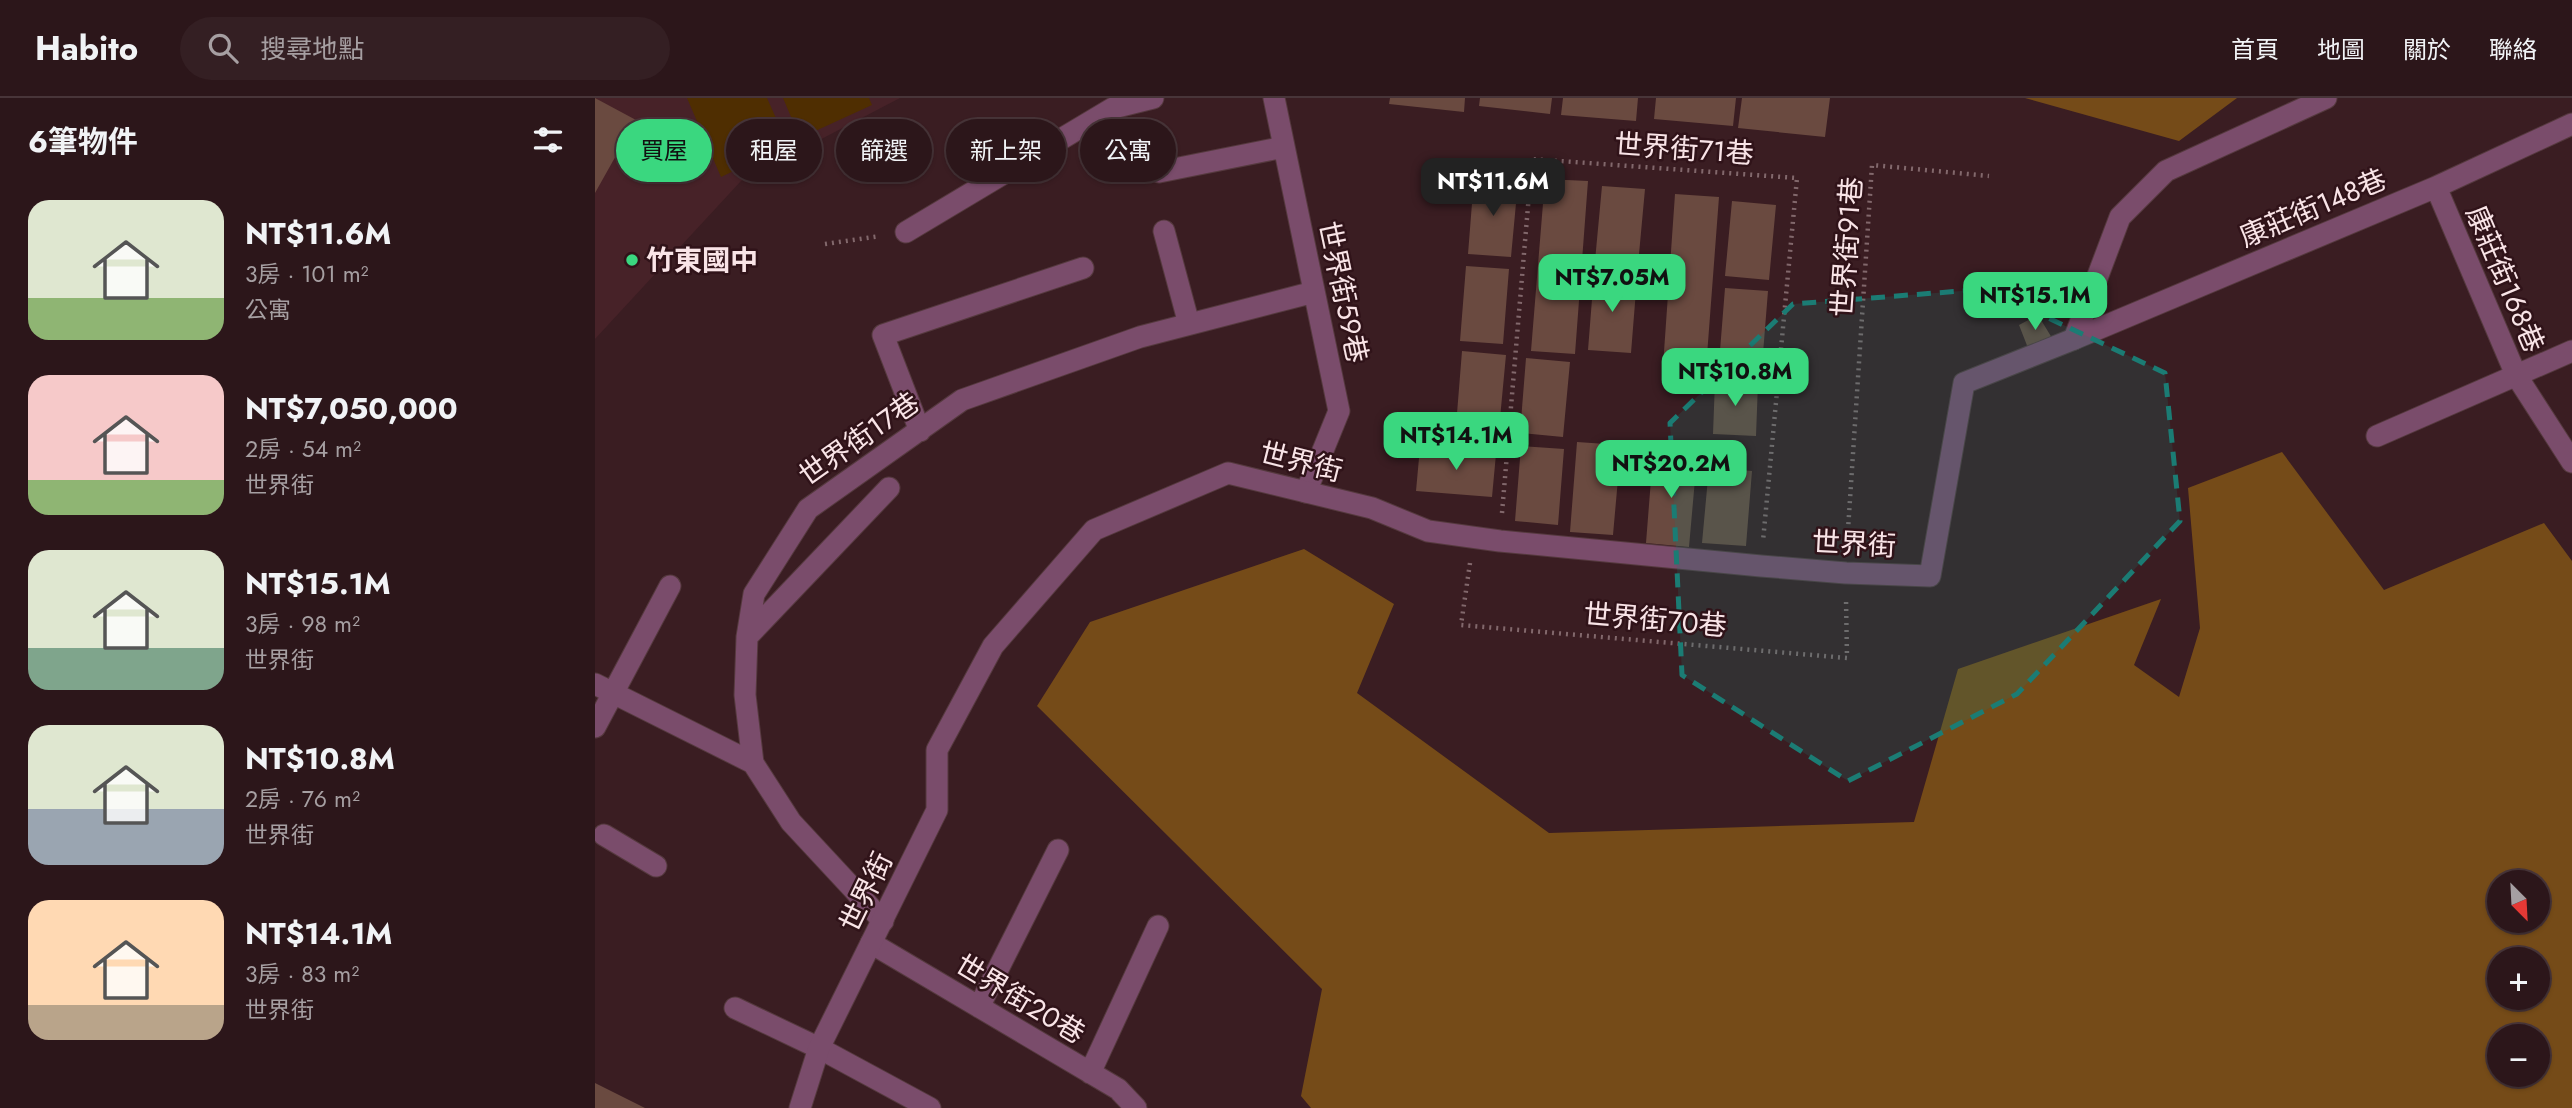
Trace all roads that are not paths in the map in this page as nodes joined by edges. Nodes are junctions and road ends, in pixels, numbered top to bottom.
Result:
1 (1153, 98) edge
2 (1274, 98) edge
3 (2326, 98) edge
4 (2572, 124) edge
5 (1284, 147) junction
6 (1176, 169) edge
7 (2436, 187) junction
8 (1164, 231) dead end
9 (905, 232) road end
10 (1083, 268) dead end
11 (1314, 292) junction
12 (1189, 324) junction
13 (2074, 339) junction
14 (2572, 351) edge
15 (2516, 375) junction
16 (920, 431) junction
17 (2377, 436) dead end
18 (2572, 462) edge
19 (889, 488) dead end
20 (1306, 492) junction
21 (670, 586) dead end
22 (747, 637) junction
23 (604, 689) edge
24 (595, 727) edge
25 (753, 763) junction
26 (598, 839) edge
27 (1058, 850) dead end
28 (656, 866) dead end
29 (883, 921) junction
30 (1158, 926) dead end
31 (871, 943) junction
32 (979, 1007) junction
33 (735, 1008) dead end
34 (819, 1048) junction
35 (1090, 1073) junction
36 (800, 1108) edge
37 (930, 1108) edge
38 (1136, 1108) edge

1 - 9 street
2 - 5 street, 世界街59巷
3 - 13 street
4 - 7 street, 康莊街148巷
5 - 6 street
5 - 11 street, 世界街59巷
7 - 13 street, 康莊街148巷
7 - 15 street, 康莊街168巷
8 - 12 street
10 - 16 street
11 - 12 street, 世界街17巷
11 - 20 street, 世界街59巷
12 - 16 street, 世界街17巷
13 - 20 street, 世界街
14 - 15 street
15 - 17 street
15 - 18 street, 康莊街168巷
16 - 22 street, 世界街17巷
19 - 22 street
20 - 29 street, 世界街
21 - 23 street
22 - 25 street, 世界街17巷
23 - 24 street
23 - 25 street
25 - 29 street, 世界街17巷
26 - 28 street
27 - 32 street
29 - 31 street, 世界街
30 - 35 street
31 - 32 street, 世界街20巷
31 - 34 street, 世界街
32 - 35 street, 世界街20巷
33 - 34 street
34 - 36 street, 世界街
34 - 37 street
35 - 38 street, 世界街20巷

